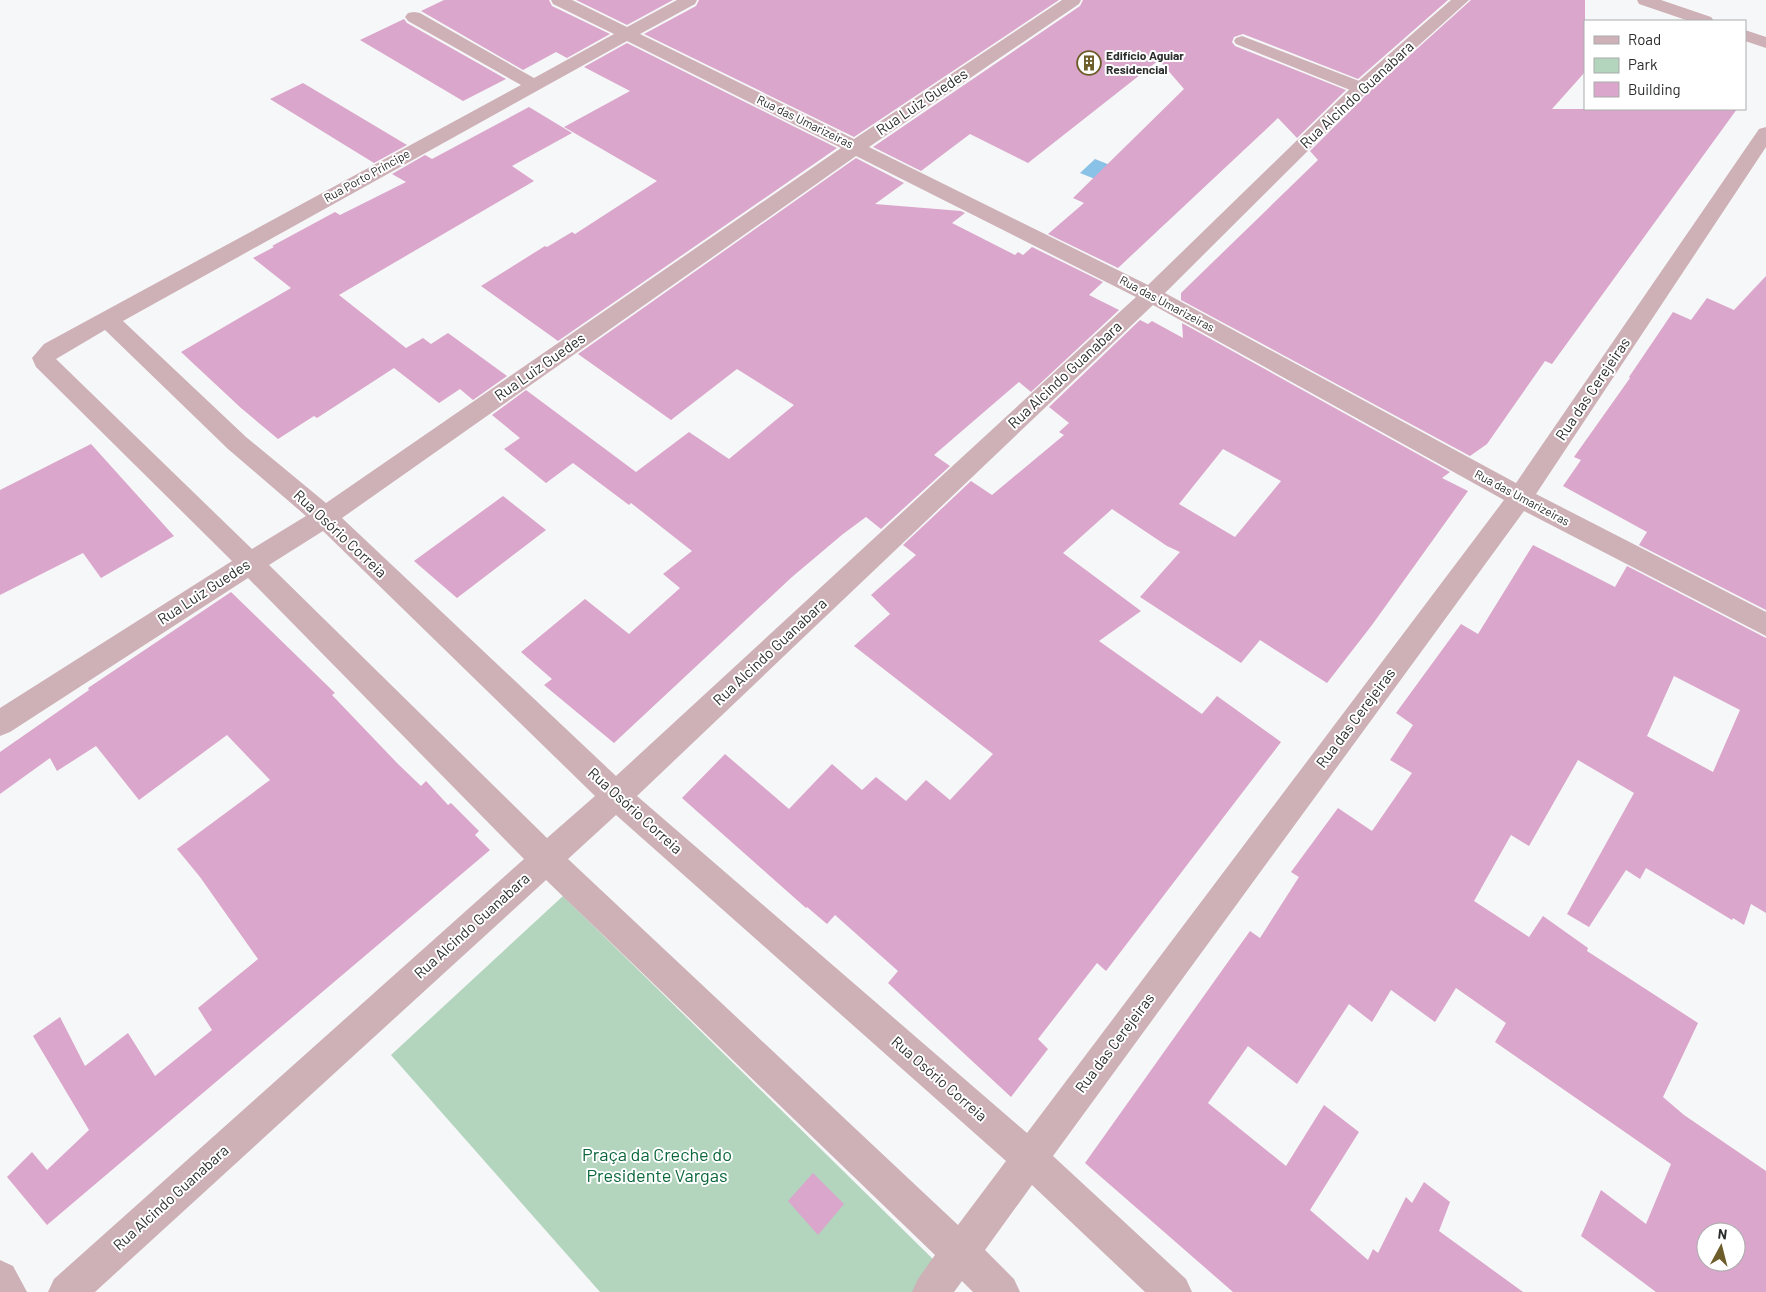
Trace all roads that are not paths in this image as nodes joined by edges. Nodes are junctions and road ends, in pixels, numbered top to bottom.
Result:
1 (559, 0) edge
2 (689, 0) edge
3 (1073, 0) edge
4 (1461, 0) edge
5 (1644, 0) edge
6 (414, 17) dead end
7 (1702, 20) edge
8 (627, 34) junction
9 (1746, 35) edge
10 (1242, 41) dead end
11 (1766, 43) edge
12 (534, 85) junction
13 (1361, 88) junction
14 (1766, 133) edge
15 (856, 148) junction
16 (1151, 295) junction
17 (107, 319) junction
18 (1520, 497) junction
19 (325, 517) junction
20 (250, 563) junction
21 (1766, 625) edge
22 (0, 723) edge
23 (616, 796) junction
24 (546, 859) junction
25 (1029, 1158) junction
26 (960, 1252) junction
27 (0, 1279) edge
28 (8, 1292) edge
29 (67, 1292) edge
30 (931, 1292) edge
31 (1001, 1292) edge
32 (1173, 1292) edge

1 - 8 street, Rua das Umarizeiras
2 - 8 street, Rua Porto Príncipe
3 - 15 street, Rua Luiz Guedes
4 - 13 street, Rua Alcindo Guanabara
5 - 7 street
6 - 12 street
8 - 12 street, Rua Porto Príncipe
8 - 15 street, Rua das Umarizeiras
9 - 11 street
10 - 13 lane
12 - 17 street, Rua Porto Príncipe
13 - 16 street, Rua Alcindo Guanabara
14 - 18 street, Rua das Cerejeiras
15 - 16 street, Rua das Umarizeiras
15 - 19 street, Rua Luiz Guedes
16 - 18 street, Rua das Umarizeiras
16 - 23 street, Rua Alcindo Guanabara
17 - 19 street, Rua Osório Correia
17 - 20 street, Rua Porto Príncipe
18 - 21 street, Rua das Umarizeiras
18 - 25 street, Rua das Cerejeiras
19 - 20 street, Rua Luiz Guedes
19 - 23 street, Rua Osório Correia
20 - 22 street, Rua Luiz Guedes
20 - 24 street
23 - 24 street, Rua Alcindo Guanabara
23 - 25 street, Rua Osório Correia
24 - 26 street
24 - 29 street, Rua Alcindo Guanabara
25 - 26 street, Rua das Cerejeiras
25 - 32 street, Rua Osório Correia
26 - 30 street, Rua das Cerejeiras
26 - 31 street
27 - 28 street

